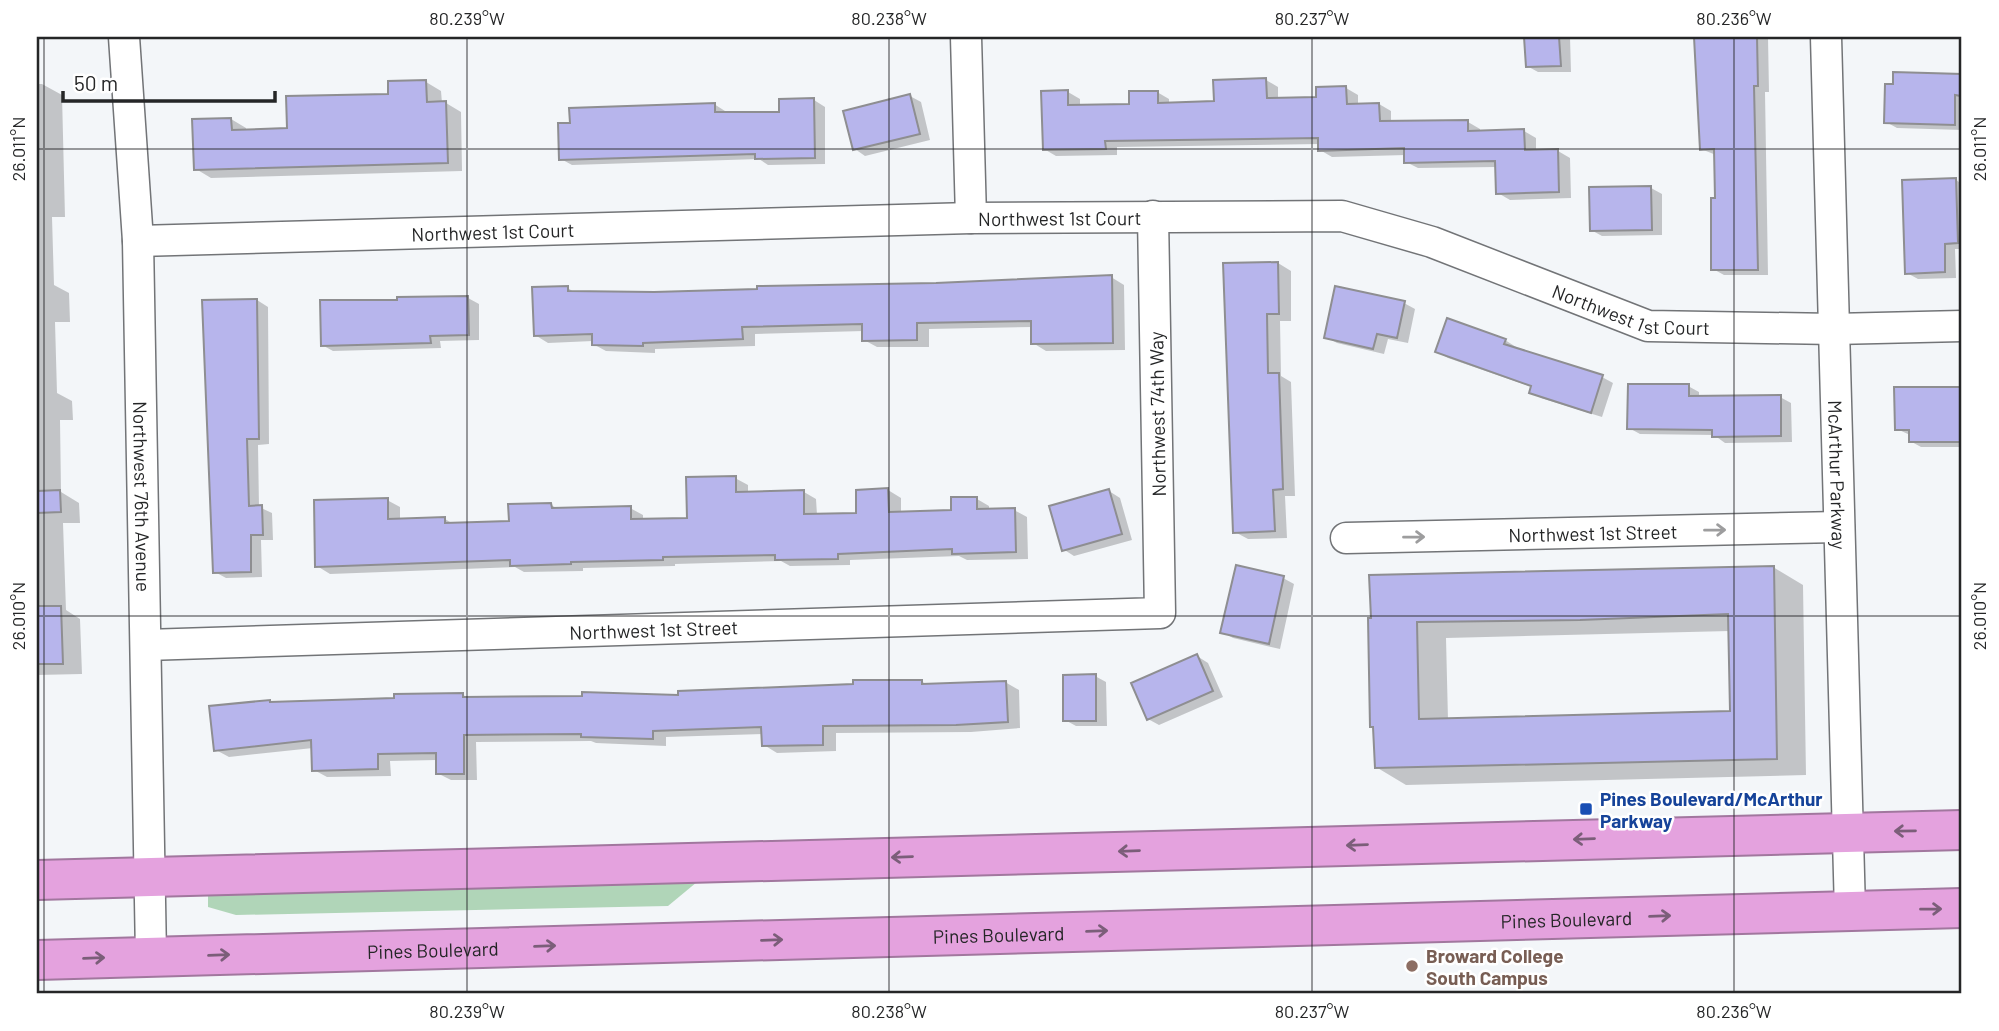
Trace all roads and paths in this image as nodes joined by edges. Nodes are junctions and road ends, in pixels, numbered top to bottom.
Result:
1 (124, 37) edge
2 (966, 37) edge
3 (1826, 37) edge
4 (1153, 216) junction
5 (971, 218) junction
6 (138, 241) junction
7 (1962, 326) edge
8 (1834, 329) junction
9 (1839, 527) junction
10 (1346, 538) dead end
11 (1160, 613) joint
12 (146, 645) junction
13 (1962, 830) edge
14 (1848, 832) junction
15 (148, 877) junction
16 (37, 880) edge
17 (1962, 908) edge
18 (1850, 911) junction
19 (151, 956) junction
20 (37, 960) edge

1 - 6 street, Northwest 76th Avenue
2 - 5 street
3 - 8 street, McArthur Parkway
4 - 5 street, Northwest 1st Court
4 - 8 street, Northwest 1st Court
4 - 11 street, Northwest 74th Way
5 - 6 street, Northwest 1st Court
6 - 12 street, Northwest 76th Avenue
7 - 8 street, Northwest 1st Court
8 - 9 street, McArthur Parkway
10 -> 9 street, Northwest 1st Street
9 - 14 street, McArthur Parkway
11 - 12 street, Northwest 1st Street
12 - 15 street, Northwest 76th Avenue
13 -> 14 highway
14 -> 15 highway
14 - 18 street, McArthur Parkway
15 - 16 highway
15 - 19 street, Northwest 76th Avenue
18 -> 17 highway, Pines Boulevard
19 -> 18 highway, Pines Boulevard
20 -> 19 highway, Pines Boulevard

